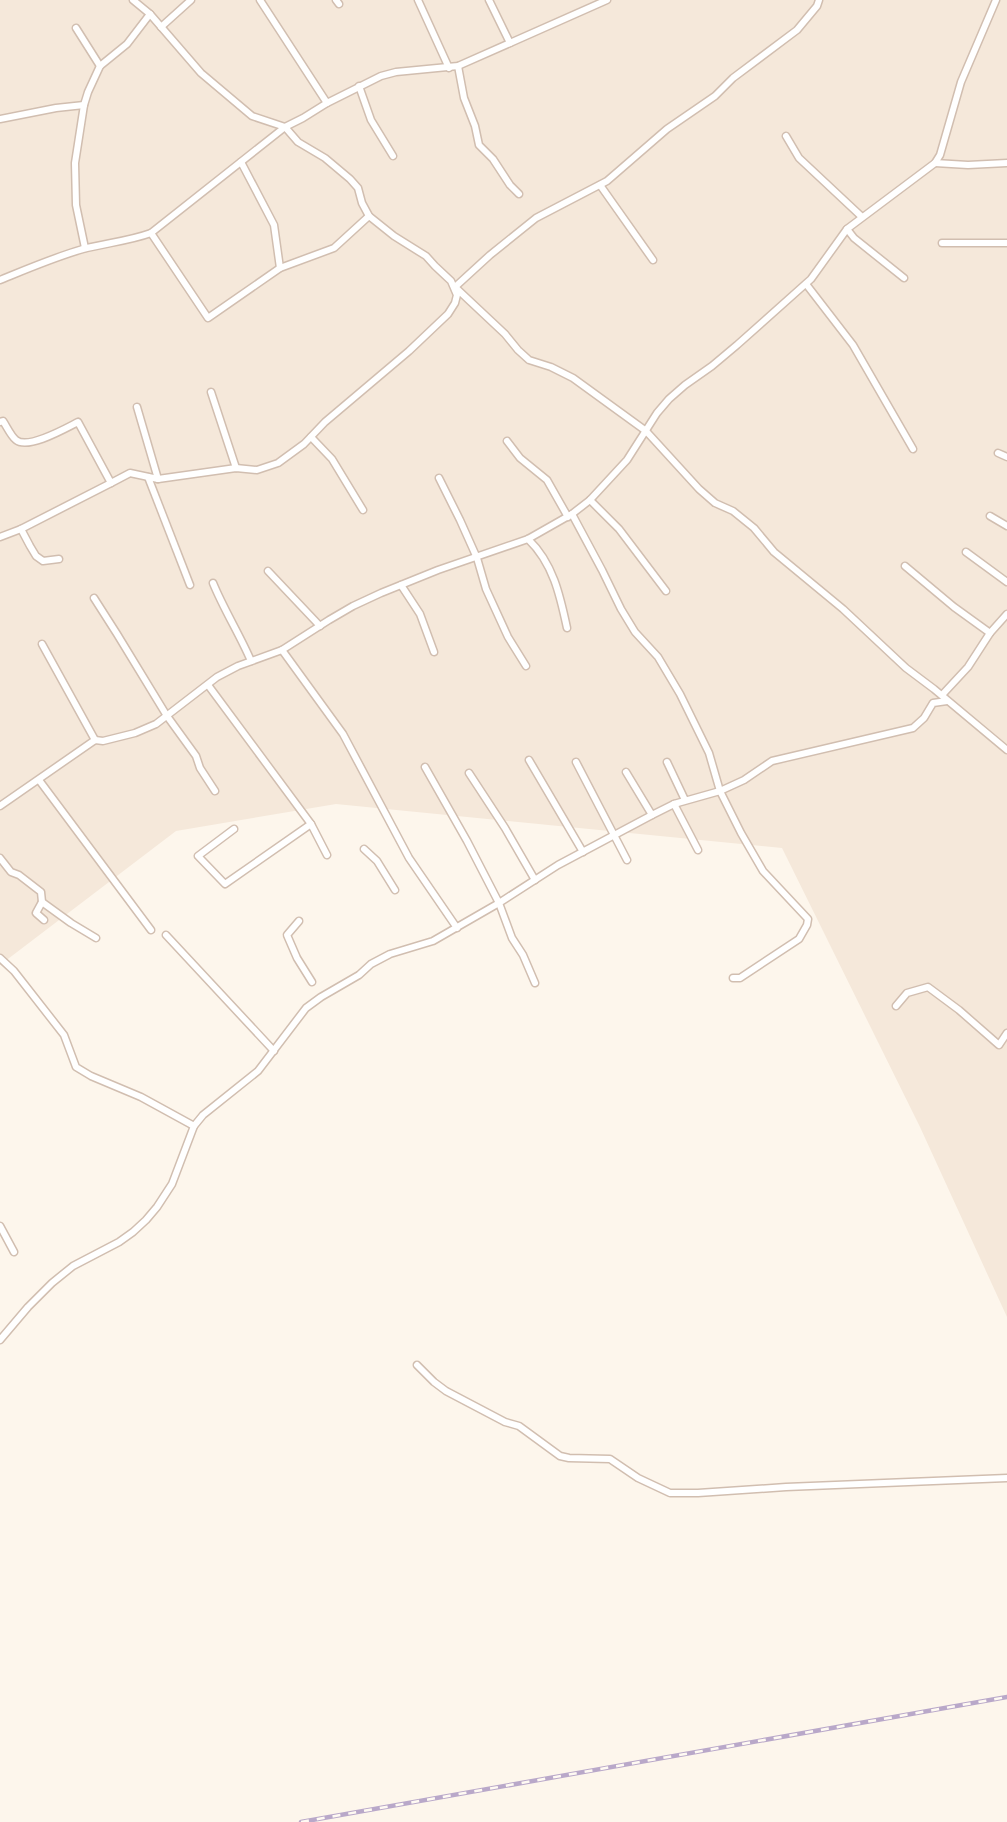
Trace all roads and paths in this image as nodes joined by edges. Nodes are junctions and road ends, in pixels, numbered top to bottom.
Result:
1 (133, 0) edge
2 (191, 0) edge
3 (260, 0) edge
4 (418, 0) edge
5 (489, 0) edge
6 (607, 0) edge
7 (818, 0) edge
8 (996, 0) edge
9 (150, 14) junction
10 (161, 27) junction
11 (76, 28) dead end
12 (510, 42) junction
13 (100, 66) junction
14 (458, 66) junction
15 (449, 68) junction
16 (359, 86) junction
17 (327, 103) junction
18 (84, 105) junction
19 (0, 119) edge
20 (285, 127) junction
21 (786, 136) dead end
22 (393, 156) dead end
23 (241, 162) junction
24 (935, 163) junction
25 (1007, 163) edge
26 (600, 185) junction
27 (519, 194) dead end
28 (369, 216) junction
29 (862, 217) junction
30 (847, 229) junction
31 (151, 233) junction
32 (1007, 243) edge
33 (942, 244) dead end
34 (85, 248) junction
35 (654, 260) dead end
36 (280, 268) junction
37 (904, 278) dead end
38 (0, 280) edge
39 (806, 284) junction
40 (455, 287) junction
41 (212, 392) dead end
42 (137, 406) dead end
43 (0, 422) edge
44 (646, 431) junction
45 (311, 437) junction
46 (507, 441) dead end
47 (913, 449) dead end
48 (998, 453) dead end
49 (1007, 457) edge
50 (236, 468) junction
51 (148, 477) junction
52 (158, 478) junction
53 (439, 478) dead end
54 (111, 483) junction
55 (590, 500) junction
56 (363, 510) dead end
57 (570, 516) junction
58 (990, 516) dead end
59 (1007, 526) edge
60 (21, 529) junction
61 (0, 537) edge
62 (528, 539) junction
63 (966, 552) dead end
64 (477, 558) junction
65 (60, 559) dead end
66 (905, 566) dead end
67 (268, 571) dead end
68 (1007, 582) edge
69 (213, 583) dead end
70 (190, 585) dead end
71 (401, 585) junction
72 (666, 591) dead end
73 (94, 598) dead end
74 (1007, 614) edge
75 (320, 626) junction
76 (567, 628) dead end
77 (990, 633) junction
78 (42, 644) dead end
79 (282, 650) junction
80 (434, 652) dead end
81 (251, 662) junction
82 (526, 666) dead end
83 (208, 685) junction
84 (942, 695) junction
85 (948, 700) junction
86 (167, 716) junction
87 (95, 740) junction
88 (1007, 750) edge
89 (529, 760) dead end
90 (576, 762) dead end
91 (667, 762) dead end
92 (424, 767) dead end
93 (626, 772) dead end
94 (470, 773) dead end
95 (39, 780) junction
96 (215, 791) dead end
97 (720, 791) junction
98 (685, 800) junction
99 (674, 804) junction
100 (0, 806) edge
101 (652, 815) junction
102 (311, 824) junction
103 (234, 829) dead end
104 (615, 835) junction
105 (364, 849) dead end
106 (698, 850) dead end
107 (583, 852) junction
108 (327, 855) dead end
109 (0, 858) edge
110 (627, 860) dead end
111 (535, 880) junction
112 (396, 890) dead end
113 (42, 902) junction
114 (499, 903) junction
115 (44, 920) dead end
116 (299, 922) dead end
117 (457, 928) junction
118 (152, 930) dead end
119 (166, 935) dead end
120 (96, 938) dead end
121 (0, 958) edge
122 (733, 978) dead end
123 (312, 982) dead end
124 (535, 983) dead end
125 (896, 1006) dead end
126 (1007, 1033) edge
127 (274, 1051) junction
128 (194, 1126) junction
129 (0, 1226) edge
130 (14, 1252) dead end
131 (0, 1340) edge
132 (417, 1365) dead end
133 (1007, 1478) edge

1 - 9 street
2 - 10 street
3 - 17 street
4 - 15 street
5 - 12 street
6 - 12 street
7 - 26 street
8 - 24 street
9 - 10 street
9 - 13 street
10 - 20 street
11 - 13 street
12 - 14 street
13 - 18 street
14 - 15 street
14 - 27 street
15 - 16 street
16 - 17 street
16 - 22 street
17 - 20 street
18 - 19 street
18 - 34 street
20 - 23 street
20 - 28 street
21 - 29 street
23 - 31 street
23 - 36 street
24 - 25 street
24 - 29 street
26 - 35 street
26 - 40 street
28 - 36 street
28 - 40 street
29 - 30 street
30 - 37 street
30 - 39 street
31 - 34 street
31 - 36 street
32 - 33 street
34 - 38 street
39 - 44 street
39 - 47 street
40 - 44 street
40 - 45 street
41 - 50 street
42 - 52 street
43 - 54 street
44 - 55 street
44 - 84 street
45 - 50 street
45 - 56 street
46 - 57 street
48 - 49 street
50 - 52 street
51 - 52 street
51 - 54 street
51 - 70 street
53 - 64 street
54 - 60 street
55 - 57 street
55 - 72 street
57 - 62 street
57 - 97 street
58 - 59 street
60 - 61 street
60 - 65 street
62 - 64 street
62 - 76 street
63 - 68 street
64 - 71 street
64 - 82 street
66 - 77 street
67 - 75 street
69 - 81 street
71 - 75 street
71 - 80 street
73 - 86 street
74 - 77 street
75 - 79 street
77 - 84 street
78 - 87 street
79 - 81 street
79 - 117 street
81 - 83 street
83 - 86 street
83 - 102 street
84 - 85 street
85 - 88 street
85 - 97 street
86 - 87 street
86 - 96 street
87 - 95 street
89 - 107 street
90 - 104 street
91 - 98 street
92 - 114 street
93 - 101 street
94 - 111 street
95 - 100 street
95 - 118 street
97 - 98 street
97 - 122 street
98 - 99 street
99 - 101 street
99 - 106 street
101 - 104 street
102 - 103 street
102 - 108 street
104 - 107 street
104 - 110 street
105 - 112 street
107 - 111 street
109 - 113 street
111 - 114 street
113 - 115 street
113 - 120 street
114 - 117 street
114 - 124 street
116 - 123 street
117 - 127 street
119 - 127 street
121 - 128 street
125 - 126 street
127 - 128 street
128 - 131 street
129 - 130 street
132 - 133 street

